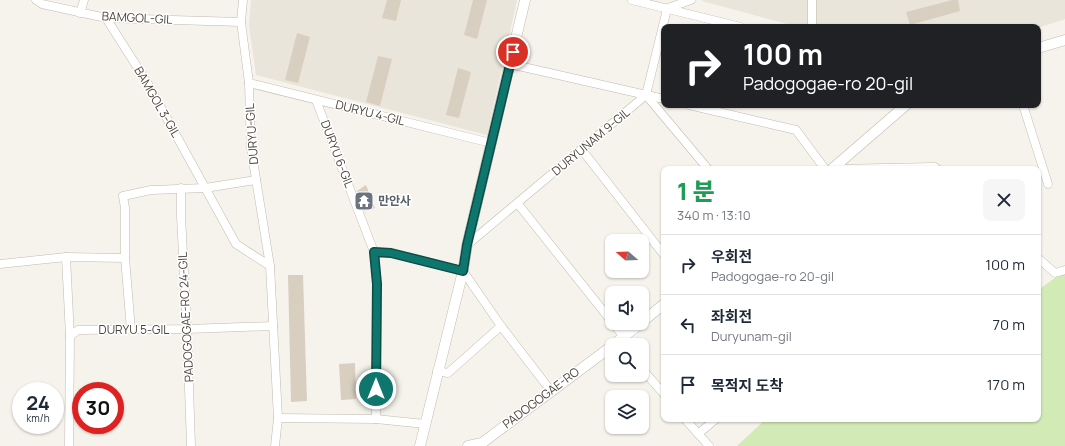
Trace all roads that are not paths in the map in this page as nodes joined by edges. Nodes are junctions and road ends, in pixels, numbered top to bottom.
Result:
1 (36, 0) edge
2 (84, 0) edge
3 (243, 0) edge
4 (525, 0) edge
5 (632, 0) edge
6 (691, 0) edge
7 (812, 0) edge
8 (667, 9) junction
9 (80, 13) junction
10 (106, 18) junction
11 (241, 22) junction
12 (663, 24) edge
13 (729, 24) edge
14 (812, 24) edge
15 (661, 34) edge
16 (1065, 40) edge
17 (1041, 47) edge
18 (510, 64) junction
19 (249, 83) junction
20 (646, 95) junction
21 (661, 98) edge
22 (316, 100) junction
23 (702, 108) edge
24 (903, 108) edge
25 (1024, 108) edge
26 (491, 143) junction
27 (582, 150) junction
28 (705, 166) edge
29 (823, 166) edge
30 (836, 166) edge
31 (256, 180) junction
32 (1048, 184) dead end
33 (181, 188) junction
34 (205, 188) junction
35 (518, 204) junction
36 (467, 245) junction
37 (661, 251) edge
38 (374, 252) junction
39 (66, 257) junction
40 (125, 258) junction
41 (1041, 261) edge
42 (0, 264) edge
43 (270, 266) junction
44 (1065, 270) edge
45 (463, 271) junction
46 (661, 306) edge
47 (605, 313) edge
48 (649, 316) edge
49 (273, 326) junction
50 (501, 326) junction
51 (187, 329) junction
52 (131, 330) junction
53 (633, 330) edge
54 (70, 336) junction
55 (624, 338) edge
56 (605, 352) edge
57 (438, 371) junction
58 (649, 377) edge
59 (551, 391) junction
60 (661, 391) edge
61 (278, 418) junction
62 (376, 419) junction
63 (688, 422) edge
64 (712, 422) edge
65 (425, 424) junction
66 (698, 434) junction
67 (69, 446) edge
68 (191, 446) edge
69 (275, 446) edge
70 (420, 446) edge
71 (468, 446) edge
72 (709, 446) edge

1 - 9 street, BAMGOL-GIL
2 - 9 street
3 - 11 street, DURYU-GIL
4 - 18 street
5 - 8 street
6 - 8 street
7 - 14 street
8 - 12 street
8 - 13 street
9 - 10 street, BAMGOL-GIL
10 - 11 street, BAMGOL-GIL
10 - 34 street, BAMGOL 3-GIL
11 - 19 street, DURYU-GIL
15 - 20 street
16 - 17 street
18 - 20 street
18 - 26 street
19 - 22 street, DURYU 4-GIL
19 - 31 street, DURYU-GIL
20 - 21 street
20 - 27 street, DURYUNAM 9-GIL
20 - 28 street
22 - 26 street, DURYU 4-GIL
22 - 38 street, DURYU 6-GIL
23 - 29 street
24 - 30 street
25 - 32 street
26 - 36 street
27 - 35 street, DURYUNAM 9-GIL
27 - 37 street
31 - 34 street
31 - 43 street, DURYU-GIL
33 - 34 street
33 - 40 street
33 - 51 street, PADOGOGAE-RO 24-GIL
34 - 43 street
35 - 36 street, DURYUNAM 9-GIL
35 - 47 street
36 - 45 street
38 - 45 street
38 - 62 street, DURYU 6-GIL
39 - 40 street
39 - 42 street
39 - 54 street
40 - 52 street
41 - 44 street
43 - 49 street, DURYU-GIL
45 - 50 street
45 - 57 street
46 - 48 street, PADOGOGAE-RO
49 - 51 street, DURYU 5-GIL
49 - 61 street, DURYU-GIL
50 - 57 street
50 - 59 street
51 - 52 street, DURYU 5-GIL
51 - 68 street, PADOGOGAE-RO 24-GIL
52 - 54 street, DURYU 5-GIL
53 - 55 street, PADOGOGAE-RO
54 - 67 street
56 - 59 street, PADOGOGAE-RO
57 - 65 street
58 - 60 street
59 - 71 street, PADOGOGAE-RO
61 - 62 street
61 - 69 street, DURYU-GIL
62 - 65 street
63 - 66 street
64 - 66 street
65 - 70 street
66 - 72 street

